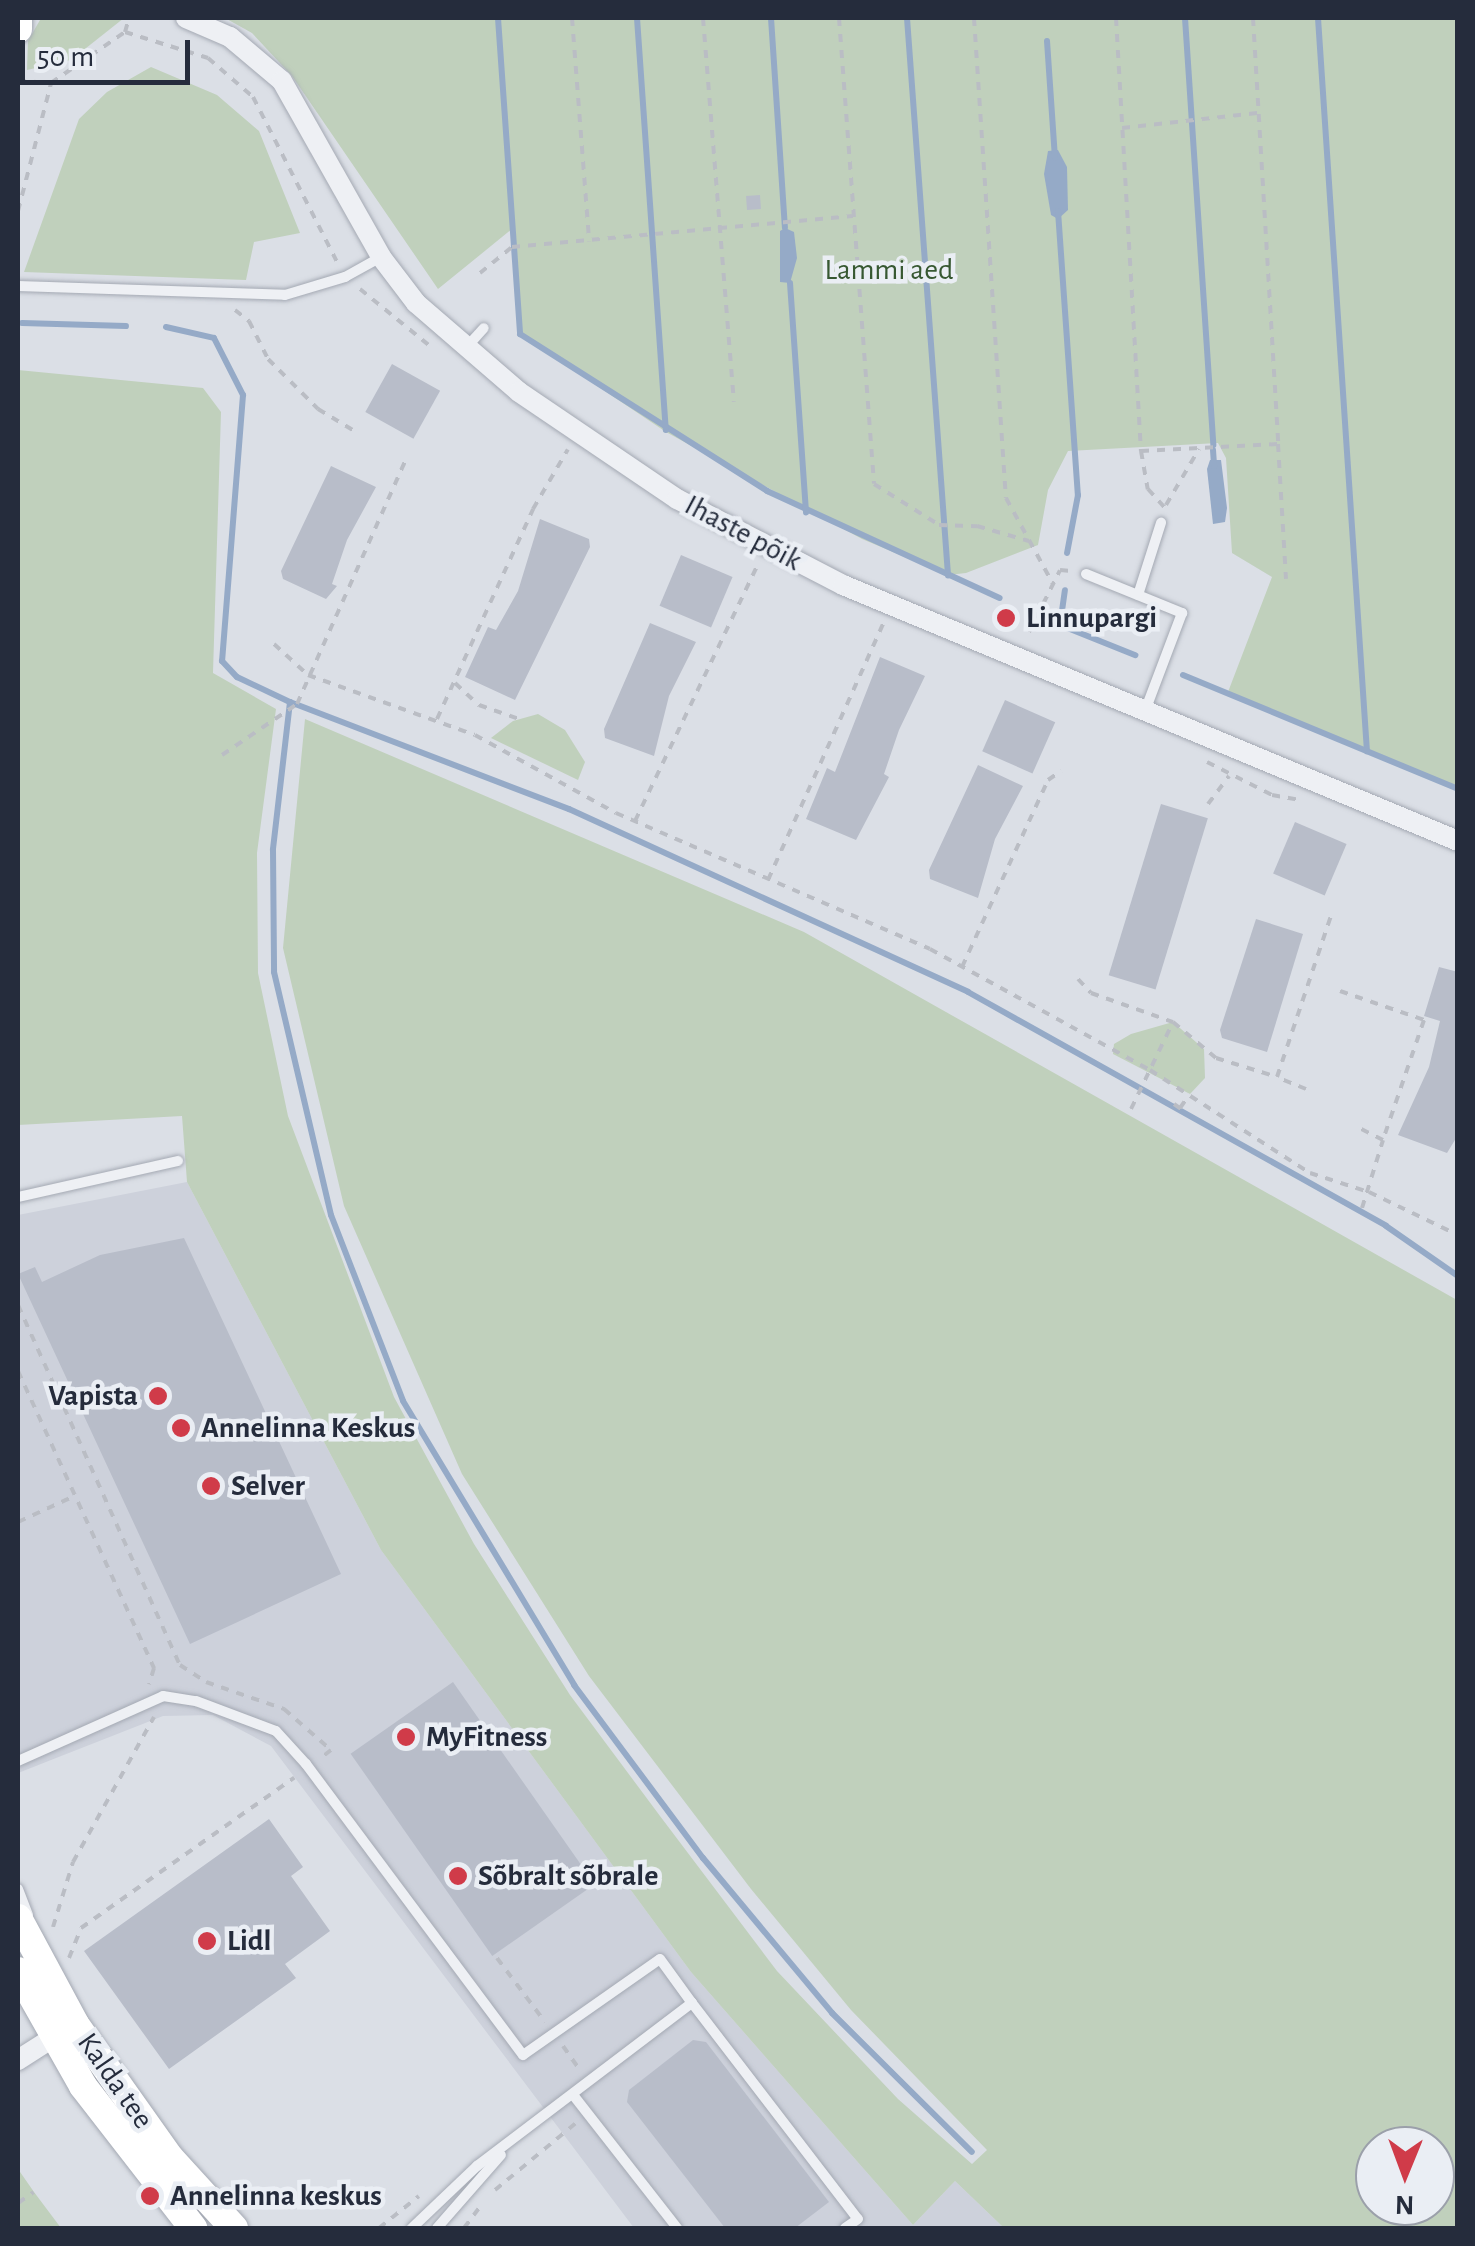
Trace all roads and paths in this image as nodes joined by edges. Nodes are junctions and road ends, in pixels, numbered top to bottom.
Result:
1 (18, 18) edge
2 (130, 18) edge
3 (186, 18) edge
4 (572, 18) edge
5 (703, 18) edge
6 (839, 18) edge
7 (974, 18) edge
8 (1116, 18) edge
9 (1252, 18) edge
10 (18, 29) edge
11 (125, 32) junction
12 (18, 81) edge
13 (51, 83) junction
14 (1258, 112) junction
15 (1122, 128) junction
16 (18, 211) edge
17 (853, 216) junction
18 (719, 230) junction
19 (589, 242) junction
20 (381, 257) junction
21 (480, 273) dead end
22 (344, 277) junction
23 (18, 286) edge
24 (210, 294) junction
25 (484, 328) dead end
26 (464, 350) junction
27 (442, 355) dead end
28 (734, 402) dead end
29 (356, 432) dead end
30 (559, 438) dead end
31 (1278, 444) junction
32 (570, 445) junction
33 (1200, 448) junction
34 (1142, 450) junction
35 (585, 455) dead end
36 (406, 459) dead end
37 (1166, 505) junction
38 (1161, 523) joint
39 (1030, 541) junction
40 (745, 555) dead end
41 (759, 562) junction
42 (775, 572) dead end
43 (1086, 574) joint
44 (1286, 579) dead end
45 (1053, 584) junction
46 (1138, 595) junction
47 (869, 613) dead end
48 (1029, 632) dead end
49 (274, 644) dead end
50 (308, 675) junction
51 (453, 682) junction
52 (1144, 712) junction
53 (519, 719) dead end
54 (436, 722) junction
55 (222, 755) dead end
56 (1203, 760) dead end
57 (1061, 771) dead end
58 (1230, 775) junction
59 (1310, 802) dead end
60 (1208, 804) dead end
61 (636, 821) junction
62 (1458, 841) edge
63 (768, 880) junction
64 (1330, 916) dead end
65 (962, 967) junction
66 (1078, 979) dead end
67 (1340, 991) dead end
68 (1173, 1022) junction
69 (1150, 1070) junction
70 (1277, 1077) junction
71 (1306, 1089) dead end
72 (1190, 1094) junction
73 (1179, 1107) dead end
74 (1131, 1109) dead end
75 (1355, 1126) dead end
76 (1383, 1140) junction
77 (178, 1162) dead end
78 (1369, 1192) junction
79 (18, 1197) edge
80 (1362, 1208) dead end
81 (1458, 1235) edge
82 (18, 1304) edge
83 (18, 1372) edge
84 (74, 1496) junction
85 (18, 1522) edge
86 (156, 1699) junction
87 (18, 1760) edge
88 (309, 1767) junction
89 (18, 1889) edge
90 (18, 1918) edge
91 (51, 1937) dead end
92 (497, 1958) dead end
93 (55, 1968) junction
94 (18, 1972) edge
95 (692, 2004) junction
96 (63, 2031) junction
97 (554, 2033) junction
98 (18, 2060) edge
99 (567, 2081) dead end
100 (574, 2096) junction
101 (588, 2114) junction
102 (508, 2146) junction
103 (429, 2189) dead end
104 (34, 2192) dead end
105 (492, 2192) dead end
106 (18, 2203) edge
107 (482, 2204) dead end
108 (193, 2228) edge
109 (234, 2228) edge
110 (379, 2228) edge
111 (412, 2228) edge
112 (438, 2228) edge
113 (464, 2228) edge
114 (677, 2228) edge
115 (845, 2228) edge

1 - 10 street
2 - 11 path
3 - 20 street, Ihaste põik
4 - 19 path
5 - 18 path
6 - 17 path
7 - 39 path
8 - 15 path
9 - 14 path
11 - 13 path
11 - 22 path
12 - 13 path
13 - 16 path
14 - 15 path
14 - 31 path
15 - 34 path
17 - 18 path
17 - 39 path
18 - 19 path
18 - 28 path
19 - 21 path
20 - 22 lane
20 - 26 street, Ihaste põik
22 - 24 lane
22 - 27 path
23 - 24 lane
24 - 29 path
25 - 26 lane
26 - 52 street, Ihaste põik
30 - 32 path
31 - 33 path
31 - 44 path
32 - 35 path
32 - 51 path
33 - 34 path
33 - 37 path
34 - 37 path
36 - 50 path
37 - 38 path
38 - 46 lane
39 - 45 path
40 - 41 path
41 - 42 path
41 - 61 path
43 - 45 path
43 - 46 lane
45 - 48 path
46 - 52 lane
47 - 63 path
49 - 50 path
50 - 54 path
50 - 55 path
51 - 53 path
51 - 54 path
52 - 62 street, Ihaste põik
54 - 61 path
56 - 58 path
57 - 65 path
58 - 59 path
58 - 60 path
61 - 63 path
63 - 65 path
64 - 70 path
65 - 69 path
66 - 68 path
67 - 76 path
68 - 69 path
68 - 70 path
69 - 72 path
69 - 74 path
70 - 71 path
72 - 73 path
72 - 78 path
75 - 76 path
76 - 78 path
77 - 79 lane
78 - 80 path
78 - 81 path
82 - 88 path
83 - 84 path
84 - 85 path
84 - 86 path
86 - 87 lane
86 - 88 lane
86 - 91 path
88 - 93 path
88 - 97 lane
89 - 93 lane
90 - 93 street, Kalda tee
92 - 97 path
93 - 96 street, Kalda tee
94 - 96 street, Kalda tee
95 - 97 lane
95 - 100 lane
95 - 115 lane
96 - 98 street
96 - 108 street, Kalda tee
96 - 109 street, Kalda tee
97 - 99 path
100 - 101 lane
100 - 102 lane
101 - 105 path
101 - 114 lane
102 - 111 lane
102 - 112 lane
103 - 110 path
104 - 106 path
107 - 113 path

